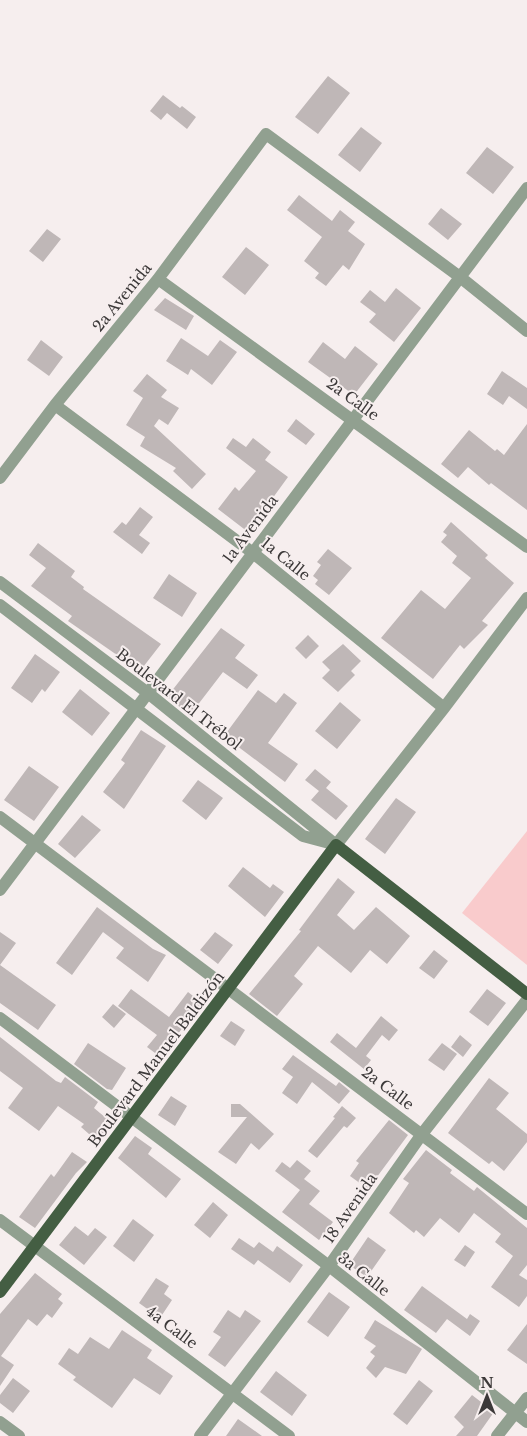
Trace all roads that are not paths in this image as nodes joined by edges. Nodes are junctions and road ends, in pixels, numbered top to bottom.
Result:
1 (527, 188) edge
2 (460, 277) junction
3 (158, 279) junction
4 (527, 330) edge
5 (55, 405) junction
6 (354, 420) junction
7 (0, 478) edge
8 (527, 547) edge
9 (253, 553) junction
10 (0, 582) edge
11 (527, 598) edge
12 (0, 605) edge
13 (148, 693) junction
14 (136, 708) junction
15 (444, 708) junction
16 (0, 817) edge
17 (35, 844) junction
18 (336, 845) junction
19 (0, 890) edge
20 (230, 988) junction
21 (527, 994) edge
22 (527, 1000) edge
23 (0, 1018) edge
24 (131, 1118) junction
25 (422, 1134) junction
26 (527, 1214) edge
27 (0, 1220) edge
28 (34, 1246) junction
29 (328, 1266) junction
30 (0, 1292) edge
31 (232, 1393) junction
32 (527, 1398) edge
33 (515, 1413) junction
34 (0, 1422) edge
35 (527, 1422) edge
36 (19, 1436) edge
37 (200, 1436) edge
38 (289, 1436) edge
39 (498, 1436) edge

1 - 2 street, 1a Avenida
2 - 3 street, 2a Avenida
2 - 4 street
2 - 6 street, 1a Avenida
3 - 5 street, 2a Avenida
3 - 6 street, 2a Calle
5 - 7 street, 2a Avenida
5 - 9 street, 1a Calle
6 - 8 street, 2a Calle
6 - 9 street, 1a Avenida
9 - 13 street, 1a Avenida
9 - 15 street, 1a Calle
10 - 13 street, Boulevard El Trébol
11 - 15 street
12 - 14 street, Boulevard El Trébol
13 - 14 street, 1a Avenida
13 - 18 street, Boulevard El Trébol
14 - 17 street, 1a Avenida
14 - 18 street, Boulevard El Trébol
15 - 18 street
16 - 17 street
17 - 19 street, 1a Avenida
17 - 20 street
18 - 20 main road, Boulevard Manuel Baldizón
18 - 21 main road, Boulevard El Trébol
20 - 24 main road, Boulevard Manuel Baldizón
20 - 25 street, 2a Calle
22 - 25 street, 18 Avenida
23 - 24 street
24 - 28 main road, Boulevard Manuel Baldizón
24 - 29 street, 3a Calle
25 - 26 street, 2a Calle
25 - 29 street, 18 Avenida
27 - 28 street
28 - 30 main road, Boulevard Manuel Baldizón
28 - 31 street, 4a Calle
29 - 31 street, 18 Avenida
29 - 33 street, 3a Calle
31 - 37 street, 18 Avenida
31 - 38 street, 4a Calle
32 - 33 street
33 - 35 street, 3a Calle
33 - 39 street
34 - 36 street

